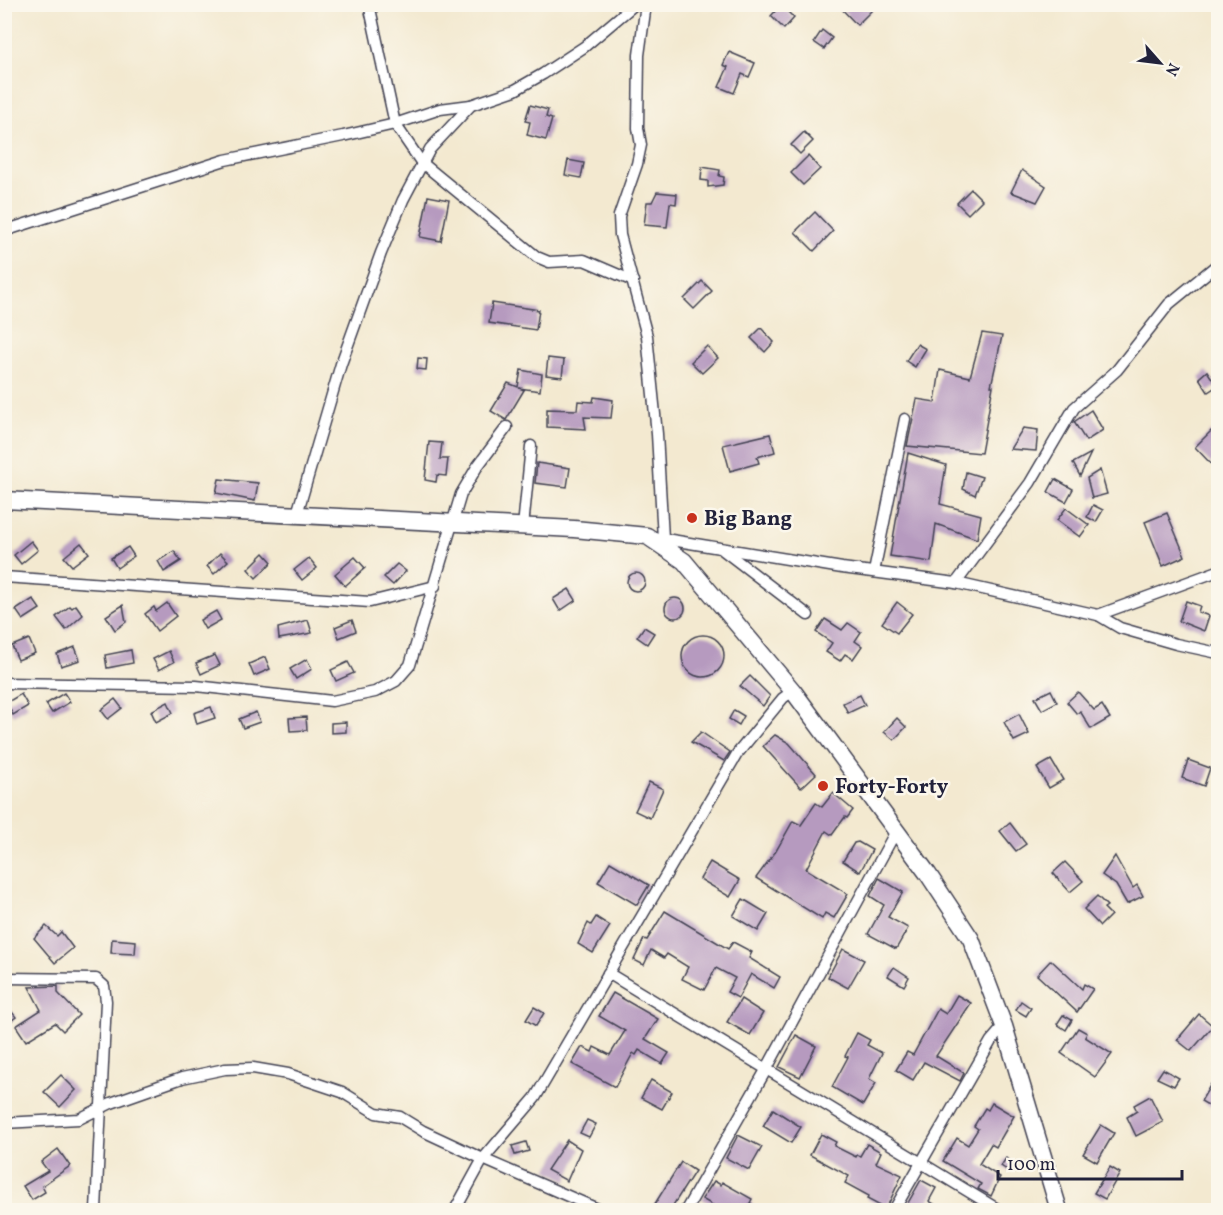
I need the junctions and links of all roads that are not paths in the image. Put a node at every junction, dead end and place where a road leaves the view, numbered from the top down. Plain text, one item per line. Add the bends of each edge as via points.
1 (369, 4) edge
2 (635, 4) edge
3 (646, 4) edge
4 (471, 105) junction
5 (395, 124) junction
6 (422, 162) junction
7 (4, 231) edge
8 (1218, 264) edge
9 (633, 281) junction
10 (905, 419) dead end
11 (507, 427) dead end
12 (531, 446) dead end
13 (4, 500) edge
14 (297, 514) junction
15 (451, 524) junction
16 (524, 527) junction
17 (655, 537) junction
18 (721, 548) junction
19 (1218, 571) edge
20 (874, 572) junction
21 (4, 577) edge
22 (956, 583) junction
23 (435, 586) junction
24 (808, 615) dead end
25 (1098, 615) junction
26 (1218, 653) edge
27 (4, 683) edge
28 (793, 691) junction
29 (896, 831) junction
30 (608, 973) junction
31 (4, 978) edge
32 (1004, 1026) junction
33 (766, 1070) junction
34 (100, 1108) junction
35 (4, 1123) edge
36 (483, 1159) junction
37 (921, 1162) junction
38 (593, 1209) edge
39 (96, 1210) edge
40 (456, 1210) edge
41 (686, 1210) edge
42 (894, 1210) edge
43 (999, 1210) edge
44 (1059, 1210) edge

1 - 5 street
2 - 4 street via 584,47 543,74 515,90
3 - 9 street via 639,55 641,145 619,216 620,235
4 - 5 street via 440,109
4 - 6 street
5 - 6 street
5 - 7 street via 225,160
6 - 9 street via 537,258 549,262 584,260
6 - 14 street via 381,253 341,364
8 - 22 street via 1169,304 1118,370 1074,408 1030,483
9 - 17 street via 646,336 657,434
10 - 20 street
11 - 15 street via 466,485
12 - 16 street
13 - 14 street
14 - 15 street
15 - 16 street
15 - 23 street
16 - 17 street
17 - 18 street
17 - 28 street via 684,561
18 - 20 street
18 - 24 street
19 - 25 street
20 - 22 street
21 - 23 street via 370,602
22 - 25 street
23 - 27 street via 410,664 396,681 375,692 332,701 196,686
25 - 26 street via 1120,628
28 - 29 street
28 - 30 street via 737,754
29 - 32 street via 971,939
29 - 33 street
30 - 33 street
30 - 36 street via 535,1098
31 - 34 street via 96,979 104,986
32 - 37 street via 991,1041
32 - 44 street
33 - 37 street
33 - 41 street
34 - 35 street via 79,1119
34 - 36 street via 182,1078 253,1068 288,1074 342,1092 376,1113 400,1117
34 - 39 street
36 - 38 street
36 - 40 street
37 - 42 street
37 - 43 street

